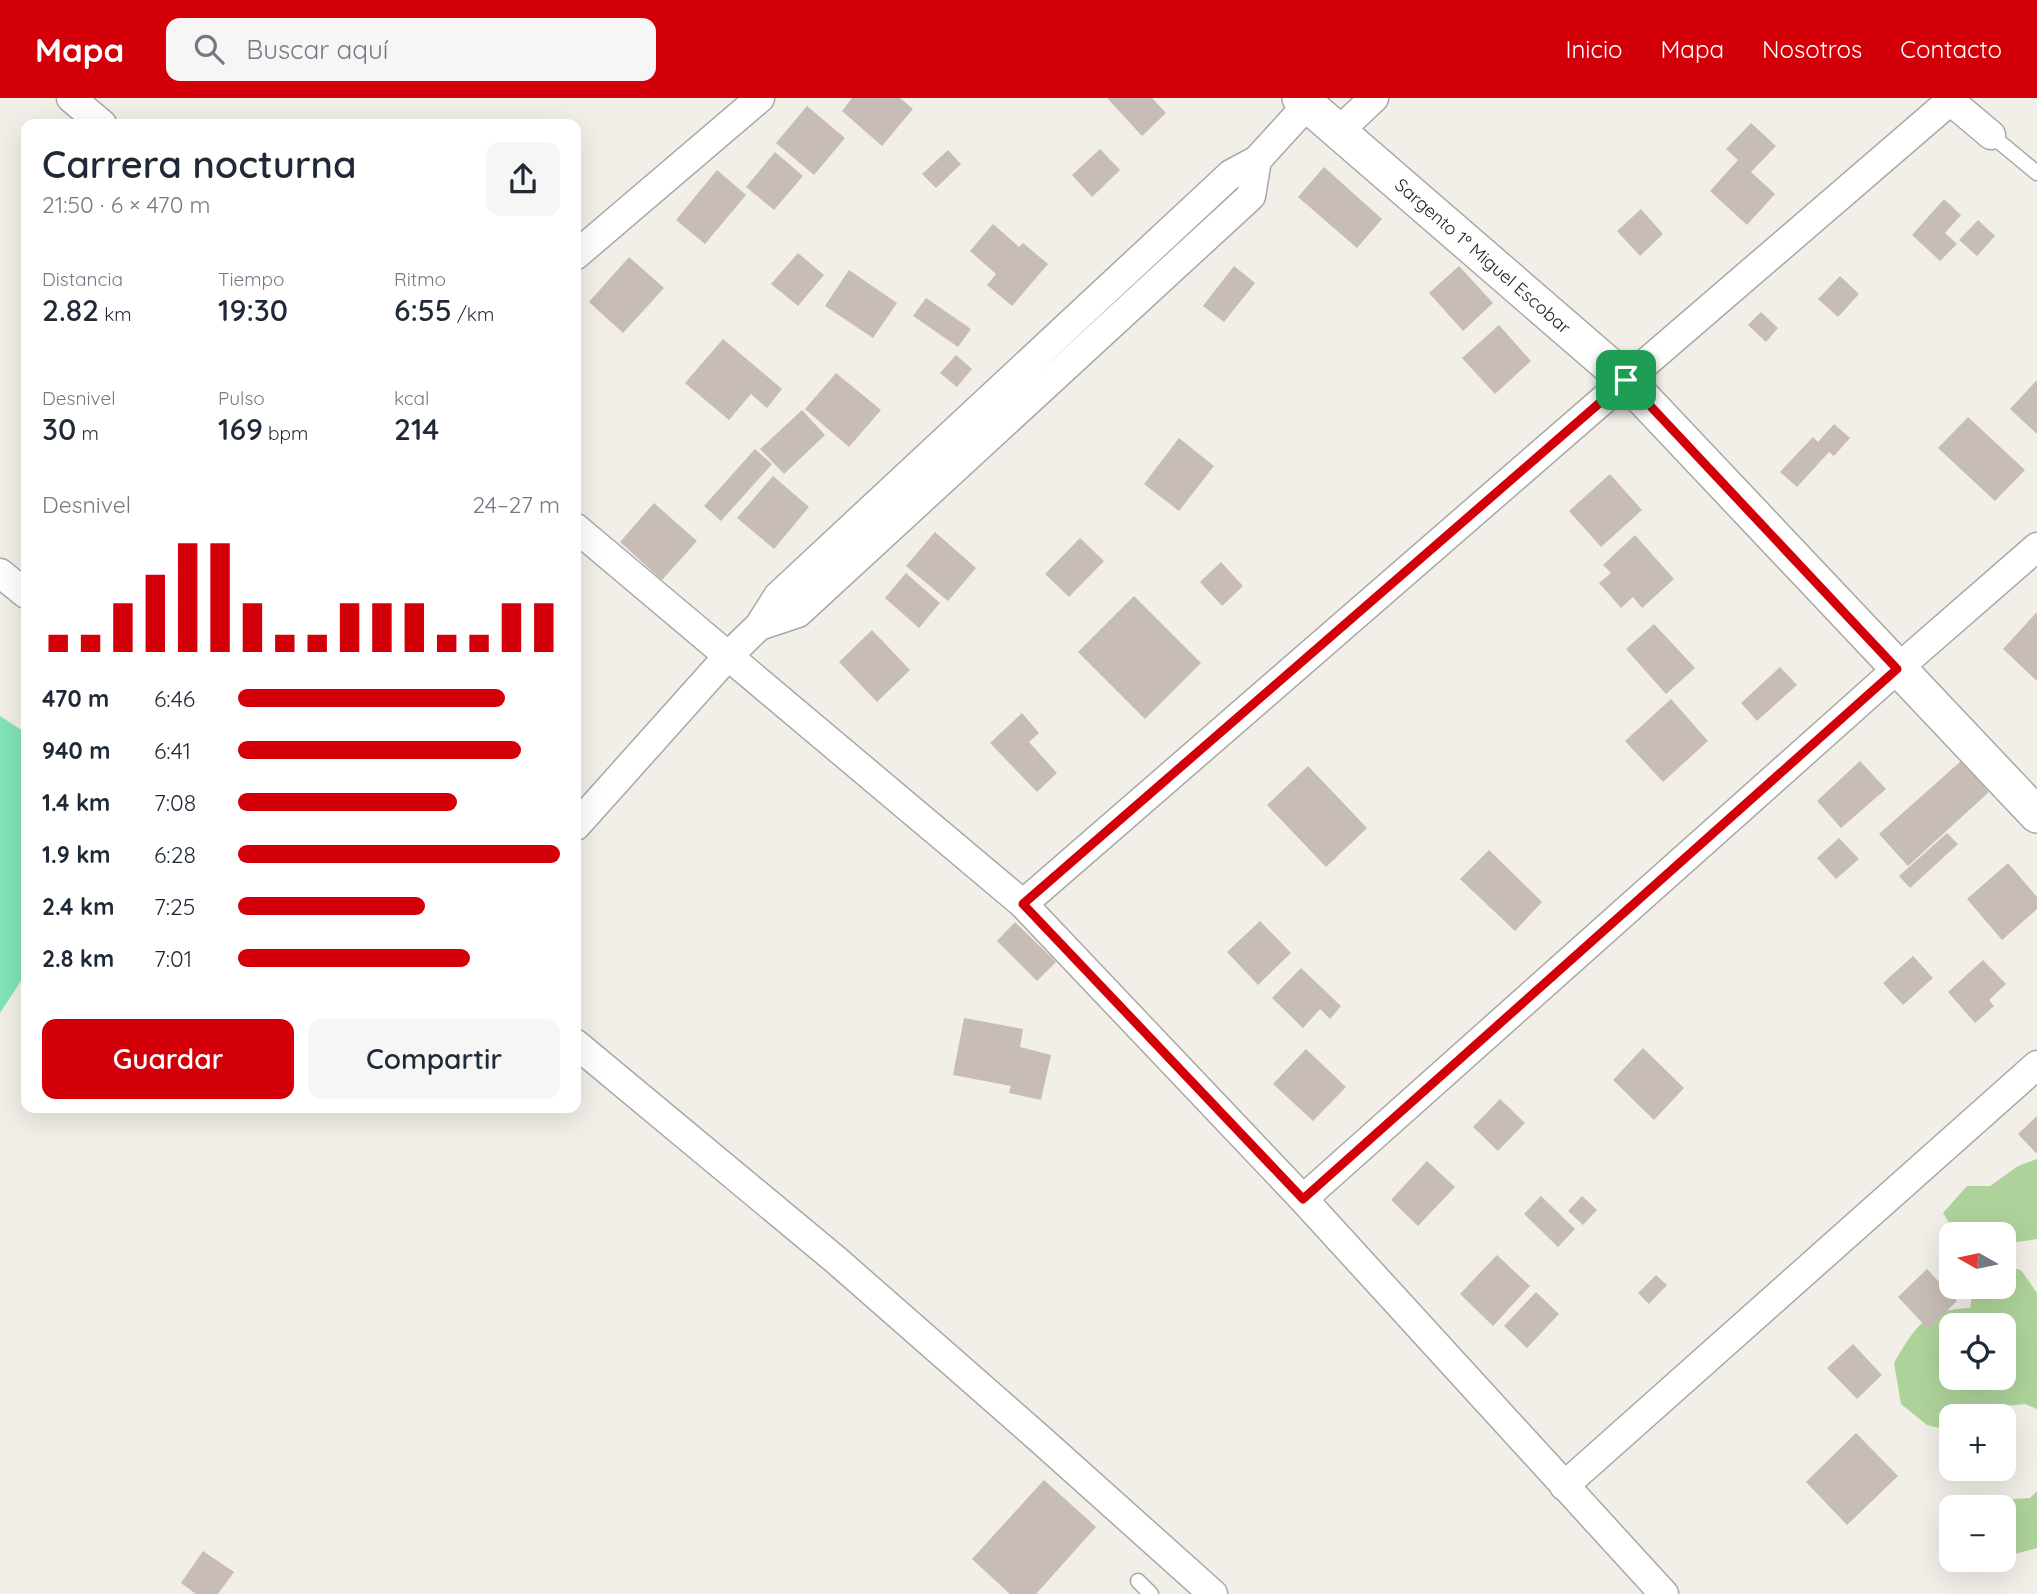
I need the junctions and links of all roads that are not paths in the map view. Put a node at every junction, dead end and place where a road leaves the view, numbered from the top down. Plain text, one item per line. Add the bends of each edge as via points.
1 (71, 98) edge
2 (761, 98) edge
3 (1374, 98) edge
4 (1949, 100) edge
5 (1304, 101) edge
6 (96, 119) edge
7 (1340, 130) junction
8 (1991, 135) joint
9 (1257, 160) junction
10 (2037, 173) edge
11 (581, 251) edge
12 (1075, 319) junction
13 (1093, 341) junction
14 (1626, 380) junction
15 (942, 462) junction
16 (581, 532) edge
17 (2037, 547) edge
18 (0, 573) edge
19 (21, 590) edge
20 (728, 656) junction
21 (1897, 669) junction
22 (2037, 815) edge
23 (581, 819) edge
24 (1023, 904) junction
25 (581, 1048) edge
26 (2037, 1065) edge
27 (1303, 1199) junction
28 (1564, 1486) junction
29 (1138, 1581) dead end
30 (1151, 1594) edge
31 (1213, 1594) edge
32 (1664, 1594) edge

1 - 6 street
2 - 11 street
3 - 7 street
4 - 8 street
4 - 14 street
5 - 7 street, Sargento 1º Miguel Escobar
5 - 9 street
7 - 14 street, Sargento 1º Miguel Escobar
8 - 10 lane
9 - 12 street via 1231,174
9 - 13 street via 1251,196
12 - 13 lane
12 - 15 street
13 - 15 street
14 - 21 street, Sargento 1º Miguel Escobar
14 - 24 street
15 - 20 street via 778,596 759,626
16 - 20 street
17 - 21 street
18 - 19 street
20 - 23 street
20 - 24 street
21 - 22 street, Sargento 1º Miguel Escobar
21 - 27 street
24 - 27 street
25 - 31 street via 836,1260
26 - 28 street
27 - 28 street
28 - 32 street
29 - 30 lane

